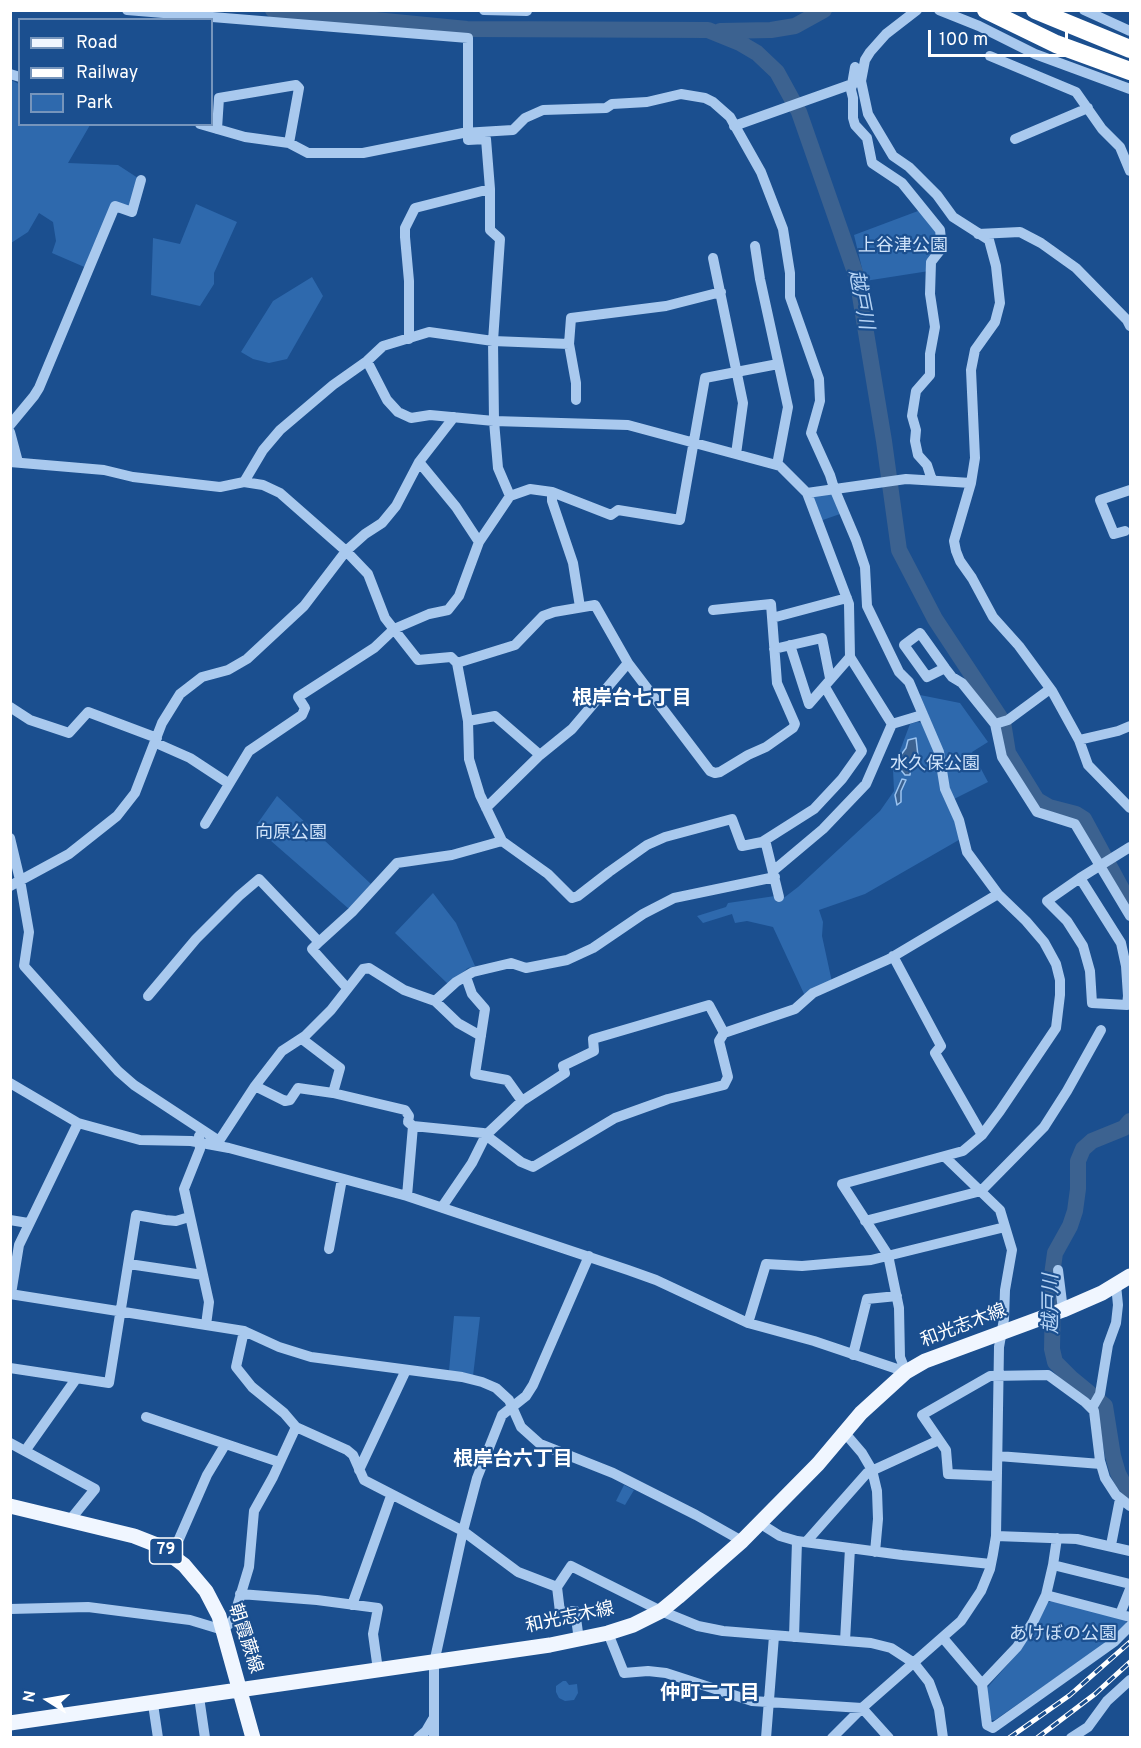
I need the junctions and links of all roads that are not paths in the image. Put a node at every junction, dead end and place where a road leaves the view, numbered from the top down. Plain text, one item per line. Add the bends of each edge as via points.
1 (127, 10) edge
2 (484, 10) edge
3 (917, 10) edge
4 (939, 10) edge
5 (986, 10) edge
6 (1035, 10) edge
7 (1084, 10) edge
8 (527, 11) edge
9 (1131, 31) edge
10 (1131, 49) edge
11 (990, 56) dead end
12 (855, 67) dead end
13 (1131, 72) edge
14 (856, 83) junction
15 (1131, 89) edge
16 (1088, 108) junction
17 (207, 126) edge
18 (734, 126) junction
19 (217, 129) junction
20 (468, 132) junction
21 (1015, 139) dead end
22 (289, 143) junction
23 (1131, 171) edge
24 (141, 180) dead end
25 (490, 189) junction
26 (977, 234) junction
27 (755, 246) dead end
28 (713, 258) dead end
29 (721, 292) junction
30 (1131, 326) edge
31 (409, 339) junction
32 (493, 341) junction
33 (569, 344) junction
34 (367, 361) junction
35 (778, 364) junction
36 (738, 372) junction
37 (576, 400) dead end
38 (454, 417) junction
39 (494, 421) junction
40 (10, 425) edge
41 (10, 432) edge
42 (693, 442) junction
43 (736, 454) junction
44 (14, 462) edge
45 (419, 462) junction
46 (777, 465) junction
47 (932, 480) junction
48 (244, 482) junction
49 (971, 483) junction
50 (834, 488) junction
51 (1131, 490) edge
52 (552, 492) junction
53 (807, 493) junction
54 (510, 496) junction
55 (1125, 531) dead end
56 (479, 542) junction
57 (346, 551) junction
58 (847, 598) junction
59 (580, 607) junction
60 (713, 610) dead end
61 (772, 618) junction
62 (394, 629) junction
63 (790, 645) junction
64 (774, 650) junction
65 (850, 657) junction
66 (457, 663) junction
67 (628, 663) junction
68 (945, 668) dead end
69 (828, 682) junction
70 (1050, 688) junction
71 (10, 707) edge
72 (922, 715) junction
73 (468, 721) junction
74 (1000, 722) junction
75 (891, 724) junction
76 (1131, 726) edge
77 (1078, 740) junction
78 (157, 741) junction
79 (540, 755) junction
80 (228, 783) junction
81 (486, 808) junction
82 (1131, 808) edge
83 (205, 824) dead end
84 (10, 838) edge
85 (765, 840) junction
86 (502, 841) junction
87 (1131, 847) edge
88 (1104, 864) junction
89 (774, 874) junction
90 (1080, 878) junction
91 (20, 879) junction
92 (10, 886) edge
93 (998, 894) junction
94 (779, 897) dead end
95 (1131, 916) edge
96 (319, 942) junction
97 (1126, 943) edge
98 (893, 956) junction
99 (466, 977) junction
100 (347, 988) junction
101 (148, 996) dead end
102 (435, 1000) junction
103 (1101, 1030) dead end
104 (724, 1033) junction
105 (481, 1036) junction
106 (302, 1039) junction
107 (10, 1083) edge
108 (255, 1086) junction
109 (333, 1094) junction
110 (522, 1101) junction
111 (78, 1123) junction
112 (413, 1126) junction
113 (201, 1130) junction
114 (486, 1135) junction
115 (982, 1135) junction
116 (198, 1143) junction
117 (218, 1144) junction
118 (945, 1157) junction
119 (342, 1179) junction
120 (981, 1191) junction
121 (407, 1196) junction
122 (442, 1207) junction
123 (189, 1217) junction
124 (10, 1220) edge
125 (865, 1221) junction
126 (28, 1223) junction
127 (1005, 1227) junction
128 (329, 1249) dead end
129 (888, 1255) junction
130 (588, 1256) junction
131 (129, 1264) junction
132 (1058, 1270) dead end
133 (203, 1275) junction
134 (1131, 1276) edge
135 (1116, 1285) junction
136 (11, 1294) edge
137 (897, 1296) junction
138 (121, 1313) junction
139 (1055, 1313) junction
140 (748, 1323) junction
141 (206, 1325) junction
142 (244, 1331) junction
143 (1001, 1334) junction
144 (853, 1355) junction
145 (10, 1368) edge
146 (406, 1370) junction
147 (906, 1372) junction
148 (1000, 1374) junction
149 (76, 1378) junction
150 (1096, 1402) junction
151 (513, 1406) junction
152 (146, 1417) dead end
153 (296, 1427) junction
154 (844, 1432) junction
155 (939, 1440) junction
156 (10, 1443) edge
157 (225, 1444) junction
158 (25, 1451) junction
159 (998, 1456) junction
160 (279, 1462) junction
161 (1101, 1464) junction
162 (359, 1470) junction
163 (872, 1470) junction
164 (997, 1476) junction
165 (391, 1496) junction
166 (1120, 1499) junction
167 (10, 1506) edge
168 (1131, 1506) edge
169 (70, 1520) junction
170 (761, 1524) junction
171 (463, 1531) junction
172 (996, 1536) junction
173 (1057, 1538) junction
174 (742, 1541) junction
175 (802, 1542) junction
176 (1112, 1545) junction
177 (850, 1548) junction
178 (1131, 1551) edge
179 (875, 1552) junction
180 (172, 1555) junction
181 (992, 1564) junction
182 (1053, 1565) junction
183 (1131, 1586) edge
184 (557, 1587) junction
185 (240, 1594) junction
186 (1046, 1595) junction
187 (352, 1605) junction
188 (10, 1609) edge
189 (660, 1611) junction
190 (1125, 1615) edge
191 (1131, 1626) edge
192 (223, 1630) junction
193 (608, 1633) junction
194 (774, 1636) junction
195 (794, 1637) junction
196 (943, 1638) junction
197 (579, 1640) junction
198 (845, 1641) junction
199 (434, 1663) junction
200 (914, 1663) junction
201 (378, 1670) junction
202 (1131, 1680) edge
203 (982, 1684) junction
204 (240, 1690) junction
205 (200, 1697) junction
206 (768, 1702) junction
207 (153, 1704) junction
208 (862, 1708) junction
209 (434, 1718) junction
210 (10, 1723) edge
211 (158, 1737) edge
212 (205, 1737) edge
213 (253, 1737) edge
214 (418, 1737) edge
215 (434, 1737) edge
216 (766, 1737) edge
217 (832, 1737) edge
218 (887, 1737) edge
219 (943, 1737) edge
220 (1071, 1737) edge

1 - 20 street via 468,38
2 - 8 street
3 - 14 street via 870,51
4 - 15 street via 1035,54
5 - 13 highway via 1056,44
6 - 10 highway
7 - 9 street
11 - 16 street via 1076,92
12 - 14 street
14 - 18 street
14 - 26 street via 868,114 893,156 909,166 953,218
14 - 47 street via 855,125 867,138 872,164 902,183 940,230 942,248 931,262 935,327 930,375 916,392 912,416 918,455
16 - 21 street
16 - 23 street via 1120,147
17 - 19 street
18 - 20 street via 714,102 681,94 606,108 543,110 525,118 513,130
18 - 50 street via 761,172 783,229 790,297 819,380 820,401 811,433
19 - 22 street
19 - 22 street via 219,98 296,85 299,88
20 - 22 street via 373,153 308,153
20 - 25 street via 468,140 486,139
24 - 40 street via 132,212 115,206 39,388
25 - 31 street via 415,208 405,228
25 - 32 street via 490,230 500,239
26 - 30 street via 1020,232 1041,243 1076,268
26 - 49 street via 989,240 1000,303 995,322 975,350 971,370 975,458
27 - 35 street
28 - 29 street
29 - 33 street via 666,306 571,318
29 - 36 street
31 - 32 street via 429,332
31 - 34 street via 383,346
32 - 33 street
32 - 39 street
33 - 37 street
34 - 38 street via 387,400 403,416
34 - 48 street via 280,430
35 - 36 street
35 - 46 street via 788,407
36 - 42 street via 705,378
36 - 43 street via 743,403
38 - 39 street
38 - 45 street
39 - 42 street via 628,425
39 - 54 street via 498,468
41 - 44 street
42 - 43 street
42 - 52 street via 680,519 618,510 611,515
43 - 46 street
44 - 48 street via 220,487
45 - 56 street
45 - 57 street via 396,506 382,523
46 - 53 street
47 - 49 street
47 - 50 street
48 - 57 street via 280,493
49 - 70 street via 954,541 960,561 993,618
50 - 53 street
50 - 72 street via 865,567 867,606 899,672 909,682
51 - 55 street via 1100,500 1114,534
52 - 54 street via 530,489
52 - 59 street via 573,563
53 - 58 street
54 - 56 street
56 - 62 street via 462,588 448,610
57 - 62 street via 368,574 385,618
57 - 78 street via 304,606 247,658 228,670 201,677 180,694 162,723
58 - 61 street
58 - 65 street
59 - 66 street via 543,616 515,645
59 - 67 street via 595,605
60 - 61 street via 771,604
61 - 64 street
62 - 66 street via 418,660 451,657
62 - 80 street via 374,648 298,697 305,708 303,716 249,751
63 - 64 street
63 - 69 street via 822,638
63 - 69 street via 809,704
64 - 67 street via 777,683 795,724 766,747 715,773
65 - 69 street
65 - 75 street
66 - 73 street
67 - 79 street via 572,729
68 - 74 street
69 - 85 street via 862,751 814,809
70 - 74 street
70 - 77 street
71 - 78 street via 30,720 69,733 88,712
72 - 75 street
72 - 93 street via 939,752 945,789 967,852
73 - 79 street via 495,716
73 - 81 street via 469,759
74 - 88 street via 1002,757 1037,812 1076,824
75 - 89 street via 866,784
76 - 77 street
77 - 82 street via 1088,765
78 - 80 street
78 - 91 street via 135,793 117,816 69,854
79 - 81 street
80 - 83 street
81 - 86 street
84 - 91 street
85 - 86 street via 742,846 732,819 665,837 647,845 572,898 548,874
85 - 89 street
86 - 96 street via 452,855 397,863
87 - 88 street
88 - 90 street
88 - 95 street
89 - 94 street
89 - 99 street via 674,898 567,960 526,968 511,963
90 - 97 street
90 - 97 street via 1047,901 1067,921 1083,946 1090,971 1092,1003 1127,1005
91 - 92 street
91 - 113 street via 29,932 24,966 118,1071
93 - 98 street
93 - 115 street via 1051,952 1060,994 1056,1028
96 - 100 street via 312,949
96 - 101 street via 259,879 196,939
98 - 104 street via 813,993 795,1009
98 - 115 street via 941,1046 935,1053
99 - 102 street
99 - 105 street via 471,994 485,1010
100 - 102 street via 363,969 369,968 404,990
100 - 106 street
102 - 105 street via 458,1023
103 - 120 street via 1044,1127
104 - 110 street via 709,1005 593,1039 594,1051 563,1066 565,1073
104 - 114 street via 719,1041 728,1077 724,1085 615,1118 533,1167
105 - 110 street via 475,1074 507,1080
106 - 108 street via 282,1051
106 - 109 street via 340,1068
107 - 111 street
108 - 109 street via 285,1101 298,1088
108 - 117 street
109 - 112 street via 405,1110
110 - 114 street
111 - 116 street via 140,1140
111 - 126 street
112 - 114 street
112 - 121 street
113 - 116 street
113 - 117 street
114 - 122 street
115 - 118 street via 963,1151
116 - 117 street
116 - 123 street via 200,1149 184,1189
117 - 119 street
118 - 120 street
118 - 125 street via 842,1184
119 - 121 street
119 - 128 street
120 - 125 street
120 - 127 street via 1000,1210
121 - 122 street
122 - 130 street
123 - 131 street via 176,1221 136,1215
123 - 133 street
124 - 126 street
125 - 129 street
126 - 136 street via 19,1245
127 - 129 street
127 - 143 street via 1012,1250
129 - 137 street
129 - 140 street via 802,1266 766,1264
130 - 140 street via 656,1280
130 - 151 street via 533,1385
131 - 133 street
131 - 138 street
132 - 139 street
133 - 141 street via 209,1302
134 - 135 main road, 和光志木線
135 - 139 main road, 和光志木線
135 - 150 street via 1117,1314
136 - 138 street
137 - 144 street via 867,1299
137 - 147 street via 900,1357
138 - 141 street
138 - 149 street via 109,1383
139 - 143 main road, 和光志木線
140 - 144 street
141 - 142 street
142 - 146 street via 311,1357
142 - 153 street via 236,1367
143 - 147 main road, 和光志木線
143 - 148 street
144 - 147 street
145 - 149 street
146 - 151 street via 482,1382 504,1394
146 - 162 street
147 - 154 main road, 和光志木線
148 - 150 street via 1048,1375
148 - 155 street via 922,1415
148 - 159 street
149 - 158 street
150 - 161 street
151 - 171 street via 499,1422 477,1478
151 - 174 street via 521,1427 540,1444 613,1473
152 - 157 street
153 - 160 street
153 - 162 street via 347,1450
154 - 163 street
154 - 170 main road, 和光志木線
155 - 163 street
155 - 164 street via 946,1450 948,1474
156 - 158 street
157 - 160 street
157 - 180 street
158 - 169 street via 95,1489
159 - 161 street
159 - 164 street
160 - 185 street via 254,1511 252,1553
161 - 166 street via 1108,1486
162 - 165 street via 364,1480
163 - 175 street
163 - 179 street via 877,1491
164 - 172 street
165 - 171 street
165 - 187 street
166 - 168 street
166 - 176 street
167 - 169 main road, 朝霞蕨線 / 79
169 - 180 main road, 朝霞蕨線 / 79 via 134,1536
170 - 174 main road, 和光志木線
170 - 175 street via 780,1536
171 - 184 street via 518,1572
171 - 199 street
172 - 173 street
172 - 181 street
173 - 176 street
173 - 182 street
174 - 189 main road, 和光志木線
175 - 177 street
175 - 195 street
176 - 178 street
177 - 179 street
177 - 198 street
179 - 181 street
180 - 192 main road, 朝霞蕨線 / 79 via 201,1585
181 - 196 street via 973,1605
182 - 183 street
182 - 186 street
183 - 190 street
184 - 189 street via 571,1566
184 - 197 street via 560,1612 575,1611
185 - 187 street
185 - 192 street via 233,1620
186 - 190 street
186 - 203 street via 1017,1647
187 - 201 street via 378,1608 374,1634
188 - 192 street via 88,1607 190,1620
189 - 193 main road, 和光志木線
189 - 194 street via 698,1626
191 - 203 street via 993,1728 987,1725
192 - 204 main road, 朝霞蕨線 / 79
193 - 197 main road, 和光志木線
193 - 206 street via 624,1673 666,1673 752,1701
194 - 195 street
194 - 206 street
195 - 198 street
196 - 200 street
196 - 203 street
197 - 199 main road, 和光志木線
198 - 200 street via 891,1648
199 - 201 main road, 和光志木線
199 - 209 street
200 - 208 street
200 - 219 street via 936,1695
201 - 204 main road, 和光志木線
202 - 220 street via 1107,1701 1088,1726
204 - 205 main road, 和光志木線
204 - 213 main road, 朝霞蕨線 / 79
205 - 207 main road, 和光志木線
205 - 212 street
206 - 208 street
206 - 216 street
207 - 210 main road, 和光志木線
207 - 211 street
208 - 217 street
208 - 218 street
209 - 214 street
209 - 215 street

